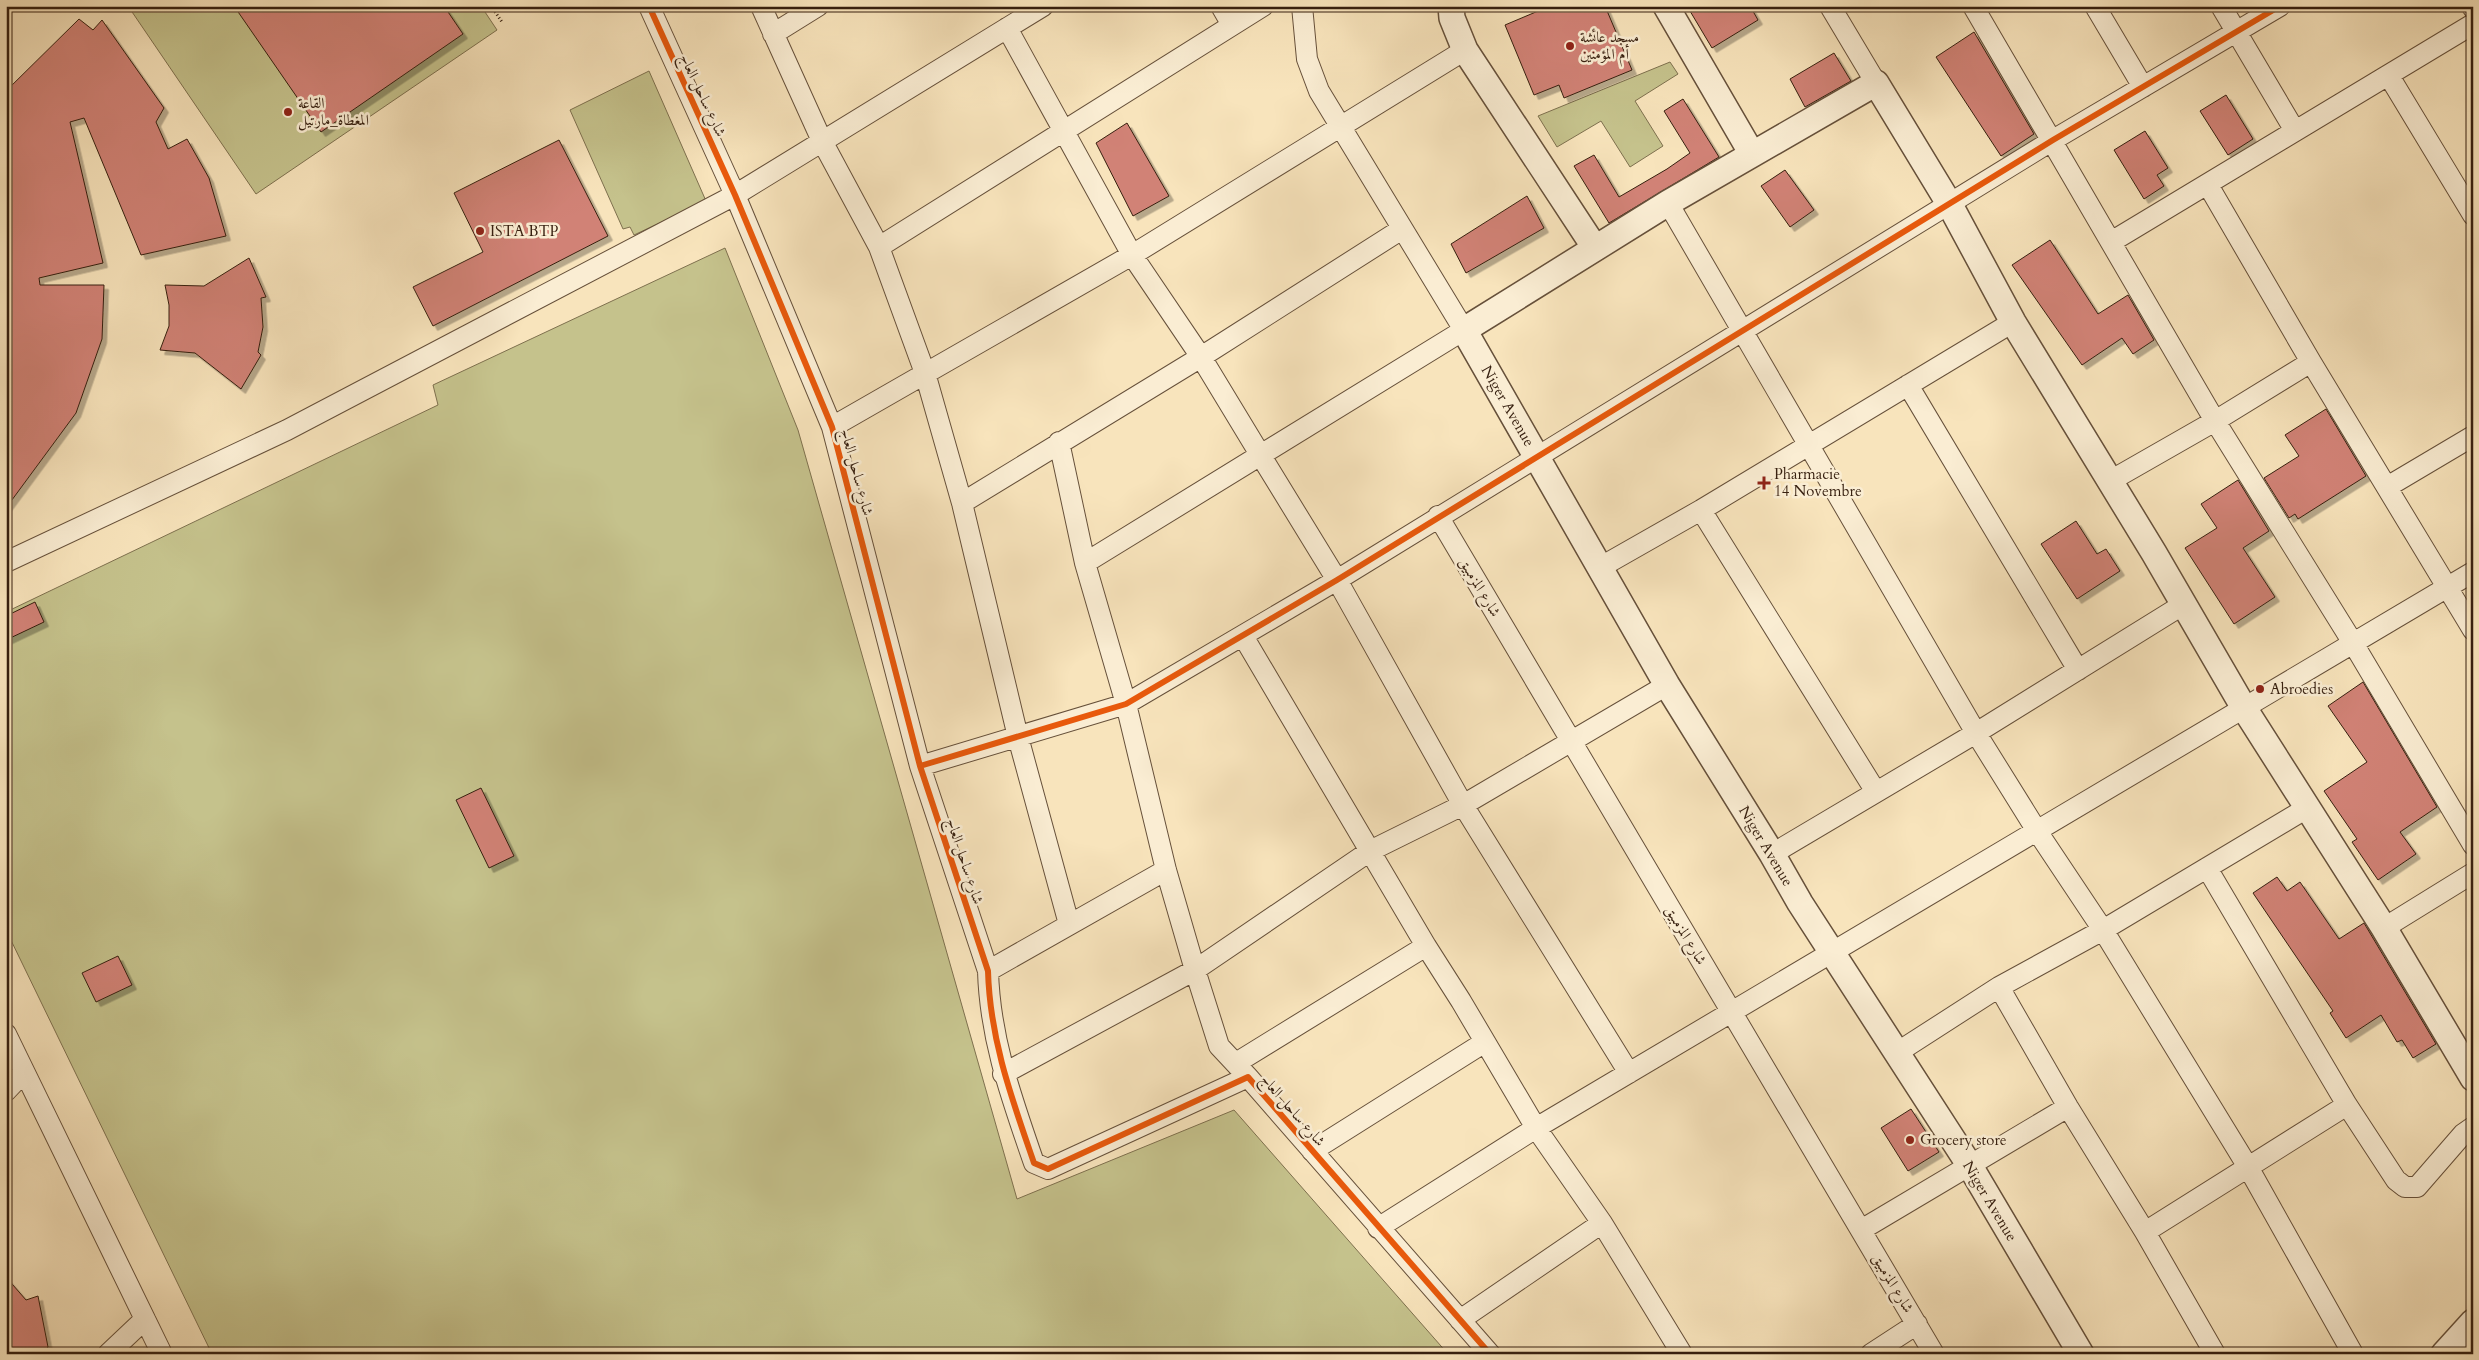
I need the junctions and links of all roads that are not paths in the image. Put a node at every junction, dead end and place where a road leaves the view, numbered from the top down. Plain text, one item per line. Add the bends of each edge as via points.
1 (649, 6) edge
2 (761, 6) edge
3 (818, 6) edge
4 (1043, 6) edge
5 (1221, 6) edge
6 (1262, 6) edge
7 (1302, 6) edge
8 (1452, 6) edge
9 (1666, 6) edge
10 (1830, 6) edge
11 (1973, 6) edge
12 (2095, 6) edge
13 (2221, 6) edge
14 (2280, 6) edge
15 (2473, 24) edge
16 (1232, 25) junction
17 (1007, 28) junction
18 (2236, 32) junction
19 (773, 34) junction
20 (1465, 50) junction
21 (2390, 76) junction
22 (1876, 82) junction
23 (2143, 87) junction
24 (1340, 128) junction
25 (1064, 130) junction
26 (2294, 131) junction
27 (2053, 140) junction
28 (822, 142) junction
29 (1752, 154) junction
30 (2208, 185) junction
31 (735, 195) junction
32 (1668, 203) junction
33 (1950, 205) junction
34 (2473, 215) edge
35 (1402, 229) junction
36 (2112, 242) junction
37 (879, 247) junction
38 (1595, 248) junction
39 (1132, 255) junction
40 (2014, 322) junction
41 (1464, 330) junction
42 (1743, 331) junction
43 (1201, 357) junction
44 (2311, 362) junction
45 (925, 373) junction
46 (1908, 385) junction
47 (2215, 421) junction
48 (832, 427) junction
49 (2473, 436) edge
50 (1059, 442) junction
51 (1808, 446) junction
52 (1261, 456) junction
53 (1538, 457) junction
54 (2110, 481) junction
55 (2387, 486) junction
56 (962, 503) junction
57 (1701, 510) junction
58 (1438, 516) junction
59 (6, 562) edge
60 (1085, 563) junction
61 (1599, 568) junction
62 (2473, 572) edge
63 (1336, 580) junction
64 (2448, 587) junction
65 (2184, 604) junction
66 (2473, 630) edge
67 (1243, 636) junction
68 (2353, 643) junction
69 (2078, 670) junction
70 (1667, 685) junction
71 (1126, 704) junction
72 (2244, 708) junction
73 (1976, 733) junction
74 (1018, 738) junction
75 (1572, 741) junction
76 (920, 766) junction
77 (1876, 792) junction
78 (1463, 804) junction
79 (2307, 808) junction
80 (2037, 831) junction
81 (2473, 845) edge
82 (1370, 851) junction
83 (1772, 854) junction
84 (2206, 868) junction
85 (1166, 870) junction
86 (2473, 873) edge
87 (1069, 924) junction
88 (2384, 928) junction
89 (2103, 930) junction
90 (1426, 946) junction
91 (1832, 952) junction
92 (1195, 970) junction
93 (988, 971) junction
94 (2000, 987) junction
95 (1732, 1012) junction
96 (6, 1034) edge
97 (1485, 1042) junction
98 (1898, 1052) junction
99 (1242, 1070) junction
100 (24, 1072) junction
101 (1629, 1073) junction
102 (1004, 1074) junction
103 (2473, 1078) edge
104 (6, 1091) edge
105 (2346, 1105) junction
106 (2068, 1107) junction
107 (2473, 1127) edge
108 (1536, 1128) junction
109 (1312, 1151) junction
110 (1970, 1166) junction
111 (2248, 1167) junction
112 (1602, 1223) junction
113 (1378, 1228) junction
114 (1861, 1230) junction
115 (2145, 1232) junction
116 (145, 1319) junction
117 (1460, 1320) junction
118 (2473, 1322) edge
119 (1918, 1324) junction
120 (108, 1354) edge
121 (162, 1354) edge
122 (1490, 1354) edge
123 (1682, 1354) edge
124 (1871, 1354) edge
125 (1934, 1354) edge
126 (2080, 1354) edge
127 (2216, 1354) edge
128 (2353, 1354) edge
129 (2444, 1354) edge

1 - 31 street, شارع ساحل العاج
2 - 19 street
3 - 19 street
4 - 17 street
5 - 16 street
6 - 16 street
7 - 24 street via 1307,59 1319,92
8 - 20 street via 1452,18
9 - 29 street
10 - 22 street
11 - 27 street
12 - 23 street
13 - 18 street
14 - 18 street
15 - 21 street
16 - 25 street
17 - 25 street
17 - 28 street
18 - 23 street
18 - 26 street
19 - 28 street
20 - 24 street
20 - 38 street
21 - 26 street
21 - 34 street
22 - 29 street
22 - 33 street
23 - 27 street
24 - 35 street
24 - 39 street
25 - 37 street
25 - 39 street
26 - 30 street
27 - 33 street
27 - 36 street
28 - 31 street
28 - 37 street
29 - 32 street
30 - 36 street
30 - 44 street
31 - 48 street, شارع ساحل العاج
31 - 59 street via 288,430
32 - 38 street
32 - 42 street
33 - 40 street
33 - 42 street
35 - 41 street
35 - 43 street
36 - 47 street
37 - 45 street
38 - 41 street
39 - 43 street
39 - 45 street
40 - 46 street
40 - 54 street
41 - 52 street
41 - 53 street, Niger Avenue
42 - 51 street
42 - 53 street
43 - 50 street
43 - 52 street
44 - 47 street
44 - 55 street
45 - 48 street
45 - 56 street
46 - 51 street
46 - 69 street
47 - 54 street
47 - 68 street
48 - 76 street, شارع ساحل العاج
49 - 55 street
50 - 56 street
50 - 60 street
51 - 57 street
51 - 73 street
52 - 60 street
52 - 63 street
53 - 58 street
53 - 61 street, Niger Avenue
54 - 65 street
55 - 64 street
56 - 74 street
57 - 61 street
57 - 77 street
58 - 63 street
58 - 75 street, شارع المزمبيق
60 - 71 street
61 - 70 street, Niger Avenue
62 - 64 street
63 - 67 street
63 - 78 street
64 - 66 street
64 - 68 street
65 - 69 street
65 - 72 street
67 - 71 street
67 - 82 street
68 - 72 street
68 - 81 street
69 - 73 street
70 - 75 street
70 - 83 street, Niger Avenue
71 - 74 street
71 - 85 street
72 - 79 street
72 - 80 street
73 - 77 street
73 - 80 street
74 - 76 street
74 - 87 street
75 - 78 street
75 - 95 street, شارع المزمبيق
76 - 93 street, شارع ساحل العاج
77 - 83 street
78 - 82 street
78 - 101 street
79 - 84 street
79 - 88 street
80 - 89 street
80 - 91 street
82 - 90 street
82 - 92 street
83 - 91 street, Niger Avenue
84 - 89 street
84 - 105 street
85 - 87 street
85 - 92 street
86 - 88 street
87 - 93 street
88 - 103 street
89 - 94 street
89 - 111 street
90 - 97 street
90 - 99 street
91 - 95 street
91 - 98 street, Niger Avenue
92 - 99 street via 1219,1046
92 - 102 street
93 - 102 street, شارع ساحل العاج via 989,1005
94 - 98 street
94 - 106 street
95 - 101 street
95 - 114 street, شارع المزمبيق
96 - 100 street
97 - 108 street
97 - 109 street
98 - 110 street, Niger Avenue
99 - 102 street, شارع ساحل العاج via 1048,1169 1034,1163
99 - 109 street, شارع ساحل العاج
100 - 104 street
100 - 116 street
101 - 108 street
105 - 107 street via 2390,1173 2404,1187 2411,1189 2426,1180 2463,1134
105 - 111 street
106 - 110 street
106 - 115 street
108 - 112 street
108 - 113 street
109 - 113 street, شارع ساحل العاج
110 - 114 street
110 - 126 street, Niger Avenue
111 - 115 street
111 - 128 street
112 - 117 street
112 - 123 street
113 - 117 street, شارع ساحل العاج
114 - 119 street, شارع المزمبيق
115 - 127 street
116 - 120 street
116 - 121 street
117 - 122 street, شارع ساحل العاج
118 - 129 street
119 - 124 street
119 - 125 street, شارع المزمبيق

